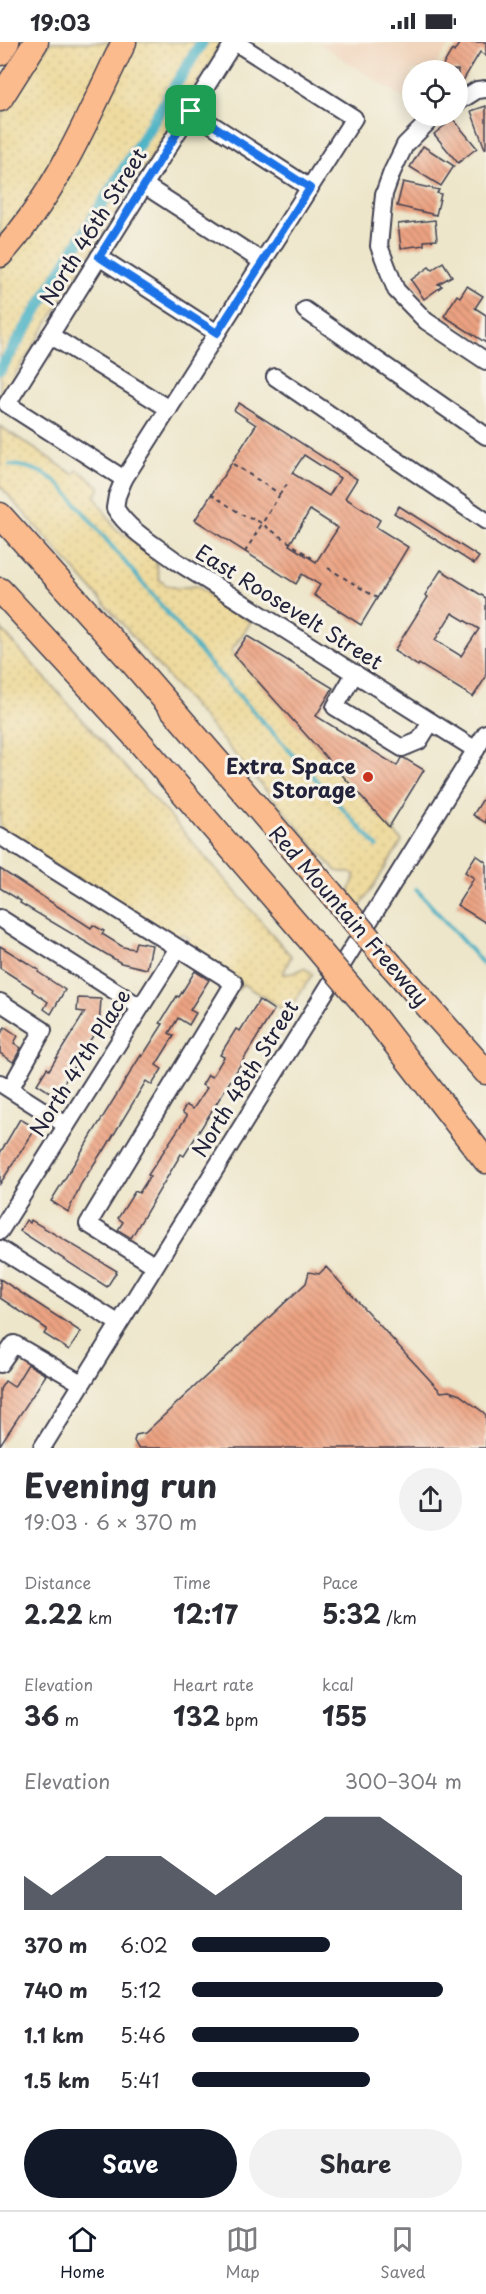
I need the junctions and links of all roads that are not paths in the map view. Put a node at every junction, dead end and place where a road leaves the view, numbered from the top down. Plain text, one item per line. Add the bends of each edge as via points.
1 (7, 42) edge
2 (36, 42) edge
3 (124, 42) edge
4 (234, 42) edge
5 (0, 54) edge
6 (486, 89) edge
7 (468, 96) edge
8 (0, 99) edge
9 (191, 111) junction
10 (423, 126) edge
11 (144, 185) junction
12 (310, 188) junction
13 (5, 250) edge
14 (99, 257) junction
15 (263, 262) junction
16 (305, 310) dead end
17 (217, 333) junction
18 (50, 335) junction
19 (486, 361) edge
20 (275, 377) dead end
21 (169, 409) junction
22 (486, 435) edge
23 (124, 479) junction
24 (0, 515) edge
25 (486, 521) edge
26 (0, 590) edge
27 (354, 674) junction
28 (431, 722) junction
29 (483, 739) edge
30 (0, 836) edge
31 (0, 918) edge
32 (178, 948) junction
33 (0, 1002) edge
34 (140, 1006) junction
35 (366, 1006) junction
36 (486, 1072) edge
37 (5, 1086) edge
38 (66, 1125) junction
39 (486, 1143) edge
40 (486, 1161) edge
41 (0, 1231) edge
42 (0, 1248) edge
43 (154, 1265) junction
44 (118, 1323) junction
45 (0, 1364) edge
46 (81, 1383) junction
47 (42, 1448) edge

1 - 5 highway
2 - 8 highway
3 - 13 highway via 56,180
4 - 9 street, North 46th Street
4 - 12 street via 354,118
6 - 7 street
9 - 11 street, North 46th Street
9 - 12 street
10 - 19 street via 405,145 384,194 379,246 396,290 426,321
11 - 14 street, North 46th Street
11 - 15 street
12 - 15 street
14 - 17 street
14 - 18 street, North 46th Street
15 - 17 street
16 - 22 street
17 - 21 street
18 - 21 street
18 - 23 street, North 46th Street via 7,404
20 - 25 street
21 - 23 street
23 - 27 street, East Roosevelt Street via 115,508 134,531
24 - 36 highway, Red Mountain Freeway, bridge
26 - 35 highway, bridge via 145,748
27 - 28 street, East Roosevelt Street
27 - 28 street via 335,706 402,748 419,741
28 - 29 street, East Roosevelt Street
29 - 43 street, North 48th Street
30 - 32 street
31 - 34 street
32 - 34 street, North 47th Place
32 - 43 street via 234,983 88,1224
33 - 37 street via 43,1030
34 - 38 street, North 47th Place
35 - 39 highway
35 - 40 highway
37 - 38 street
38 - 41 street, North 47th Place
42 - 44 street
43 - 44 street, North 48th Street
44 - 46 street, North 48th Street
45 - 46 street via 14,1344
46 - 47 street, North 48th Street

